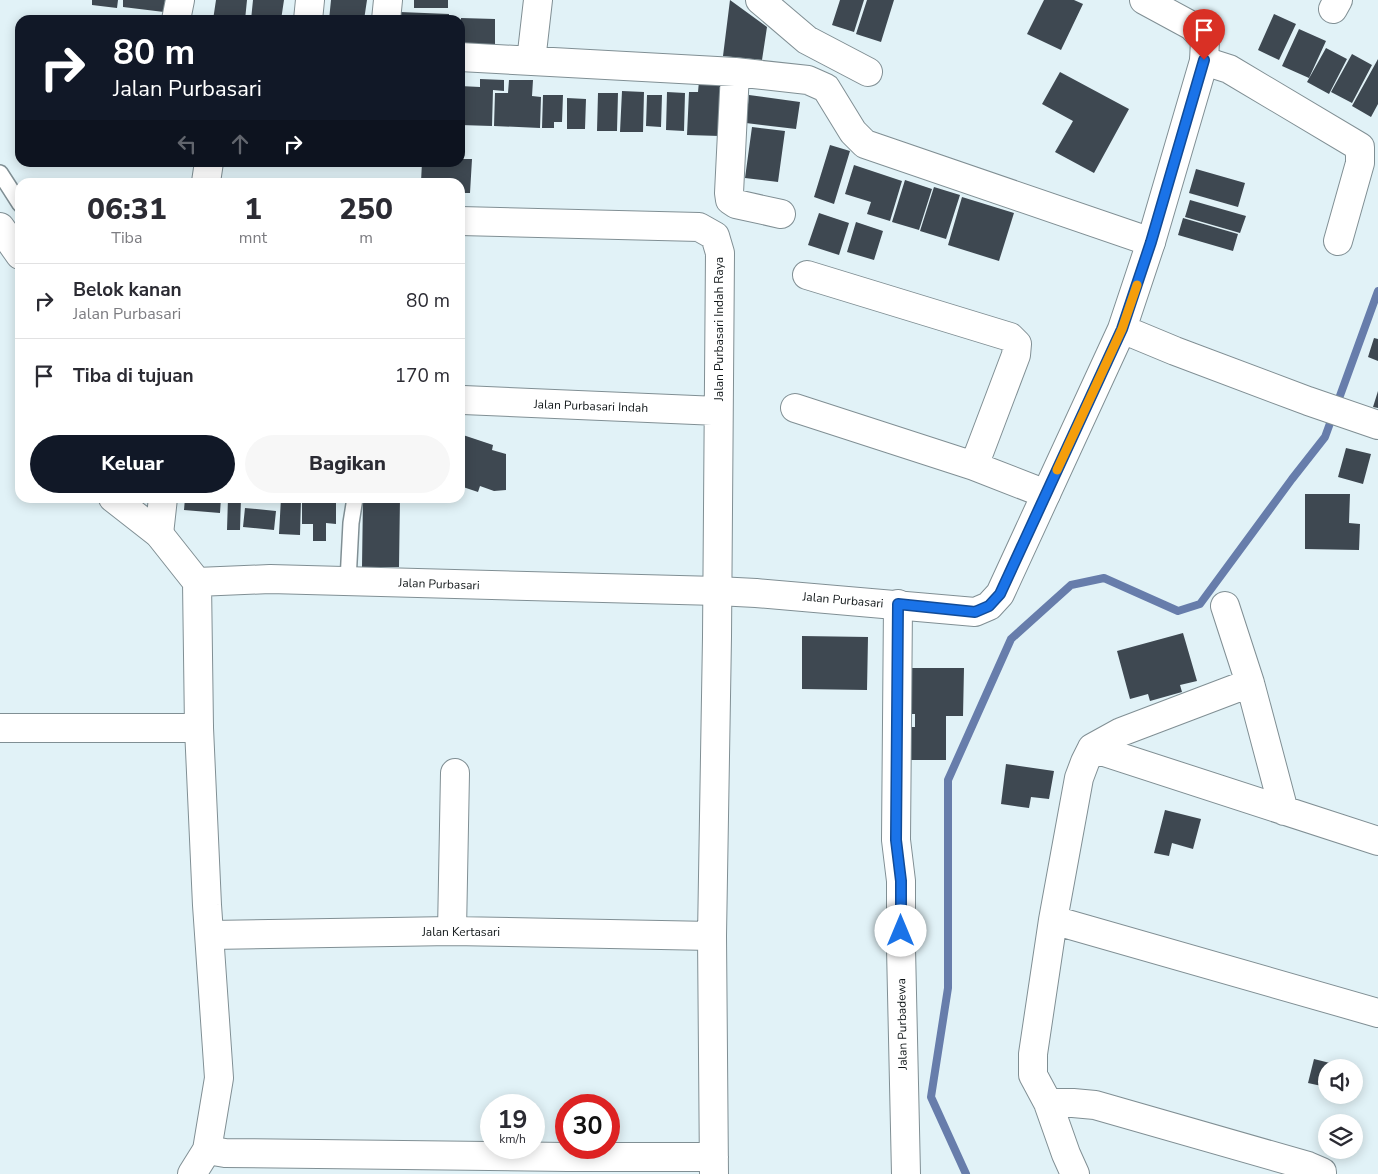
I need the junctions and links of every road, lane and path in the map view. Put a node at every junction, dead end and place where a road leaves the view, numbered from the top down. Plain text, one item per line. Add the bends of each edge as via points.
1 (180, 0) edge
2 (310, 0) edge
3 (388, 0) edge
4 (538, 0) edge
5 (760, 0) edge
6 (1144, 0) edge
7 (177, 15) edge
8 (308, 15) edge
9 (386, 15) edge
10 (465, 57) edge
11 (1204, 60) junction
12 (531, 61) junction
13 (735, 72) junction
14 (868, 72) dead end
15 (0, 173) edge
16 (15, 196) edge
17 (781, 214) dead end
18 (465, 221) edge
19 (0, 227) edge
20 (1338, 241) dead end
21 (1151, 242) junction
22 (15, 248) edge
23 (807, 275) dead end
24 (1122, 329) junction
25 (465, 400) edge
26 (795, 408) dead end
27 (718, 411) junction
28 (1366, 421) edge
29 (974, 466) junction
30 (1046, 494) junction
31 (119, 503) edge
32 (162, 503) edge
33 (354, 503) edge
34 (159, 534) junction
35 (348, 581) junction
36 (197, 582) junction
37 (717, 591) junction
38 (898, 604) junction
39 (1225, 606) dead end
40 (1250, 683) junction
41 (0, 728) edge
42 (199, 728) junction
43 (1092, 748) junction
44 (454, 773) dead end
45 (1284, 811) junction
46 (1378, 841) edge
47 (1053, 920) junction
48 (452, 931) junction
49 (210, 935) junction
50 (712, 936) junction
51 (1378, 1013) edge
52 (1048, 1102) junction
53 (207, 1150) junction
54 (714, 1166) edge
55 (192, 1174) edge
56 (906, 1174) edge
57 (1075, 1174) edge
58 (1322, 1174) edge

1 - 7 street
2 - 8 street
3 - 9 street
4 - 12 street
5 - 14 street via 807,40
6 - 11 street via 1192,26 1205,40
10 - 12 street
11 - 20 street via 1229,69 1360,147 1360,162
11 - 21 street, Jalan Purbasari
12 - 13 street
13 - 17 street via 730,200
13 - 21 street via 808,80 826,88 853,132 865,144
15 - 16 lane
18 - 27 street, Jalan Purbasari Indah Raya via 699,226 715,236 720,253
19 - 22 street
21 - 24 street, Jalan Purbasari
23 - 29 street via 1010,337 1017,344 1016,356
24 - 28 street
24 - 30 street, Jalan Purbasari
25 - 27 street, Jalan Purbasari Indah
26 - 29 street
27 - 37 street, Jalan Purbasari Indah Raya
29 - 30 street
30 - 38 street, Jalan Purbasari via 1000,594 989,606 975,612
31 - 34 street
32 - 34 street
33 - 35 lane
34 - 36 street
35 - 36 street, Jalan Purbasari via 270,579
35 - 37 street, Jalan Purbasari
36 - 42 street
37 - 38 street, Jalan Purbasari
37 - 50 street, Jalan Purbasari Indah Raya
38 - 56 street, Jalan Purbadewa via 896,840 901,881
39 - 40 street
40 - 43 street via 1121,732
40 - 45 street
41 - 42 street
42 - 49 street
43 - 45 street
43 - 47 street via 1079,778
44 - 48 street
45 - 46 street
47 - 51 street
47 - 52 street via 1032,1054 1033,1075
48 - 49 street, Jalan Kertasari
48 - 50 street, Jalan Kertasari
49 - 53 street via 219,1078
50 - 54 street, Jalan Purbasari Indah Raya
52 - 57 street
52 - 58 street via 1095,1105 1308,1166
53 - 54 street via 225,1153 568,1157
53 - 55 street

